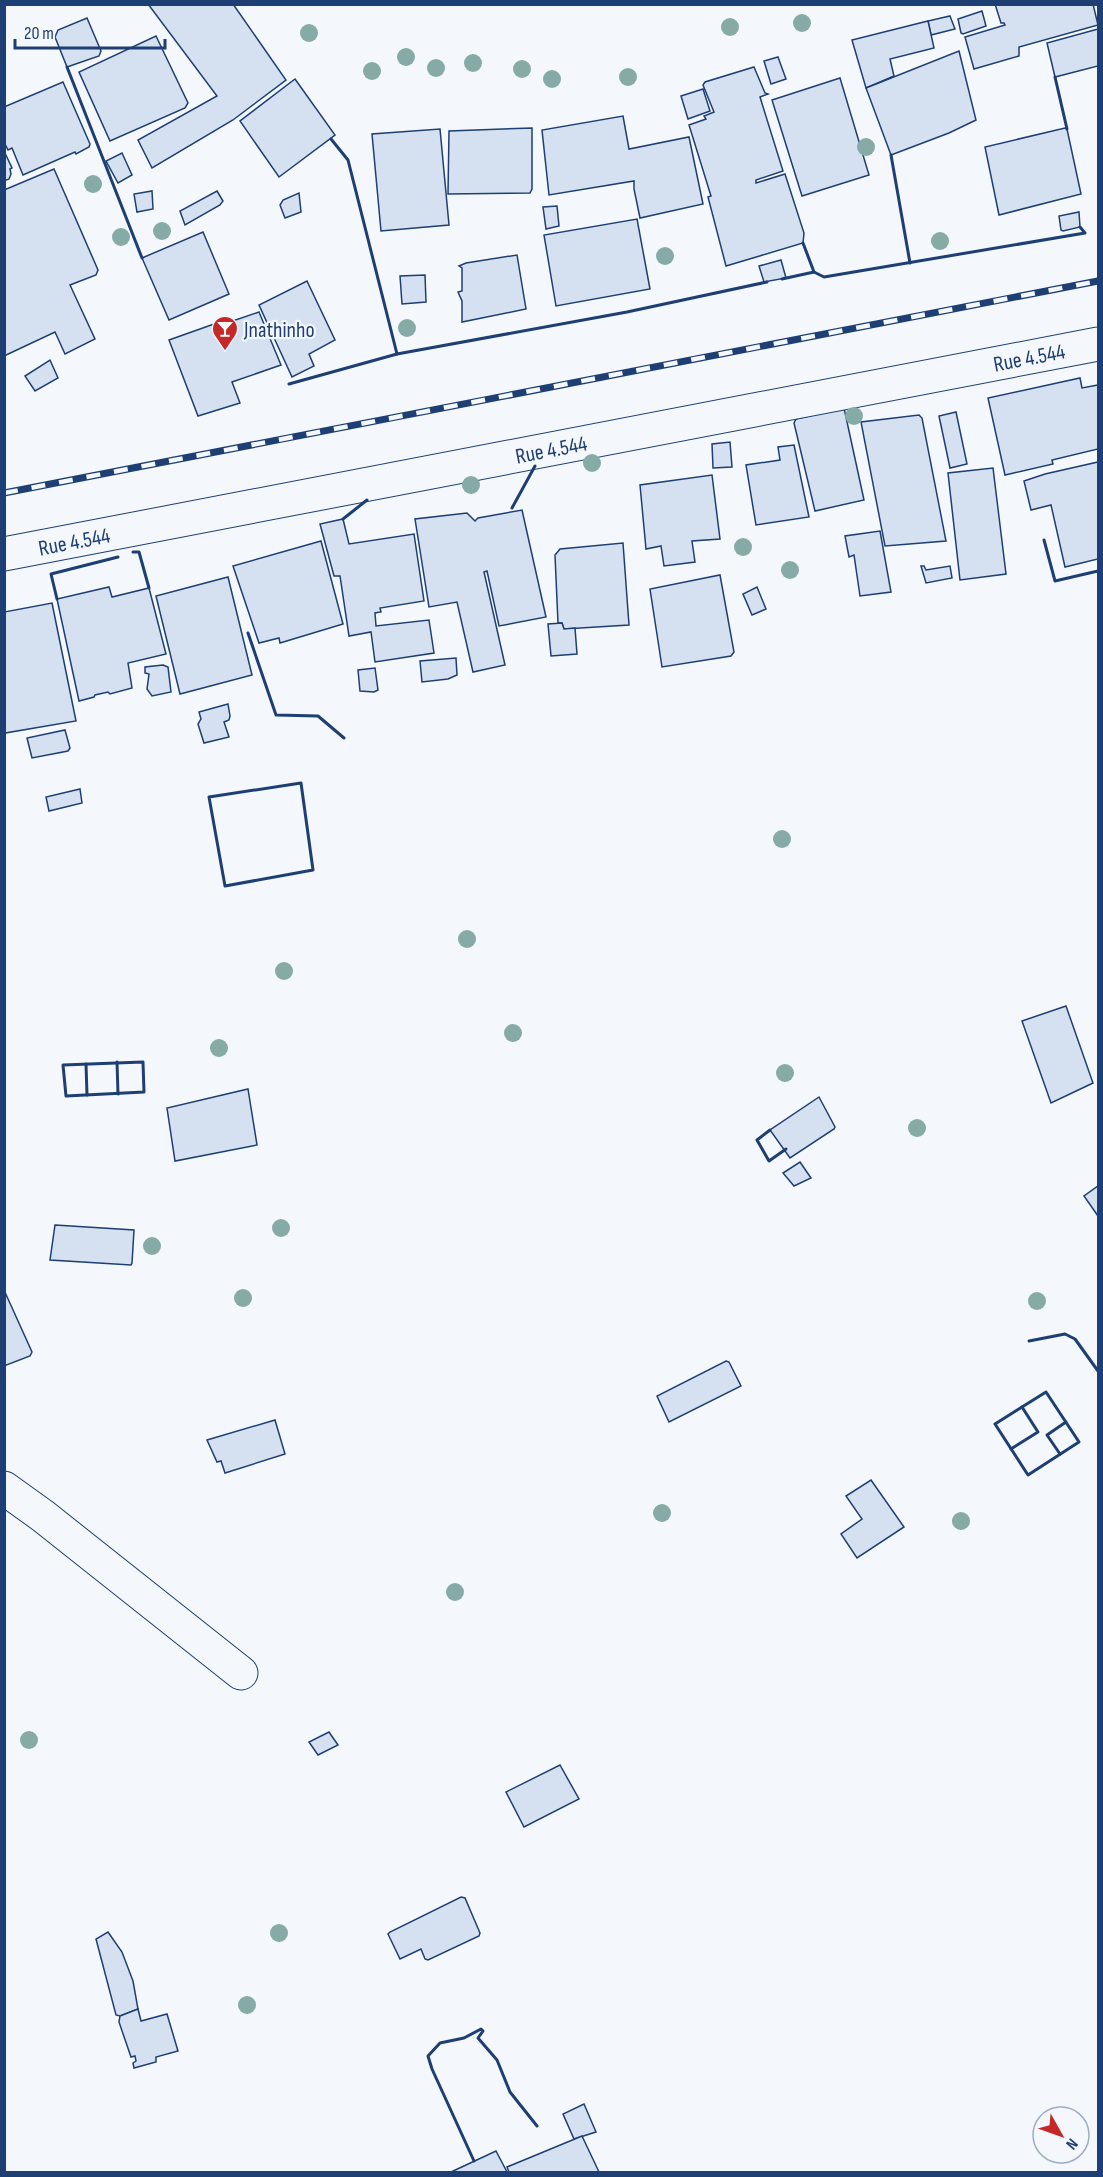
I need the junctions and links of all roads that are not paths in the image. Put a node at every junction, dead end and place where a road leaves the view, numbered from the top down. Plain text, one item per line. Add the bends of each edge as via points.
1 (1098, 344) edge
2 (4, 554) edge
3 (4, 1488) edge
4 (241, 1673) dead end

1 - 2 street, Rue 4.544
3 - 4 street

